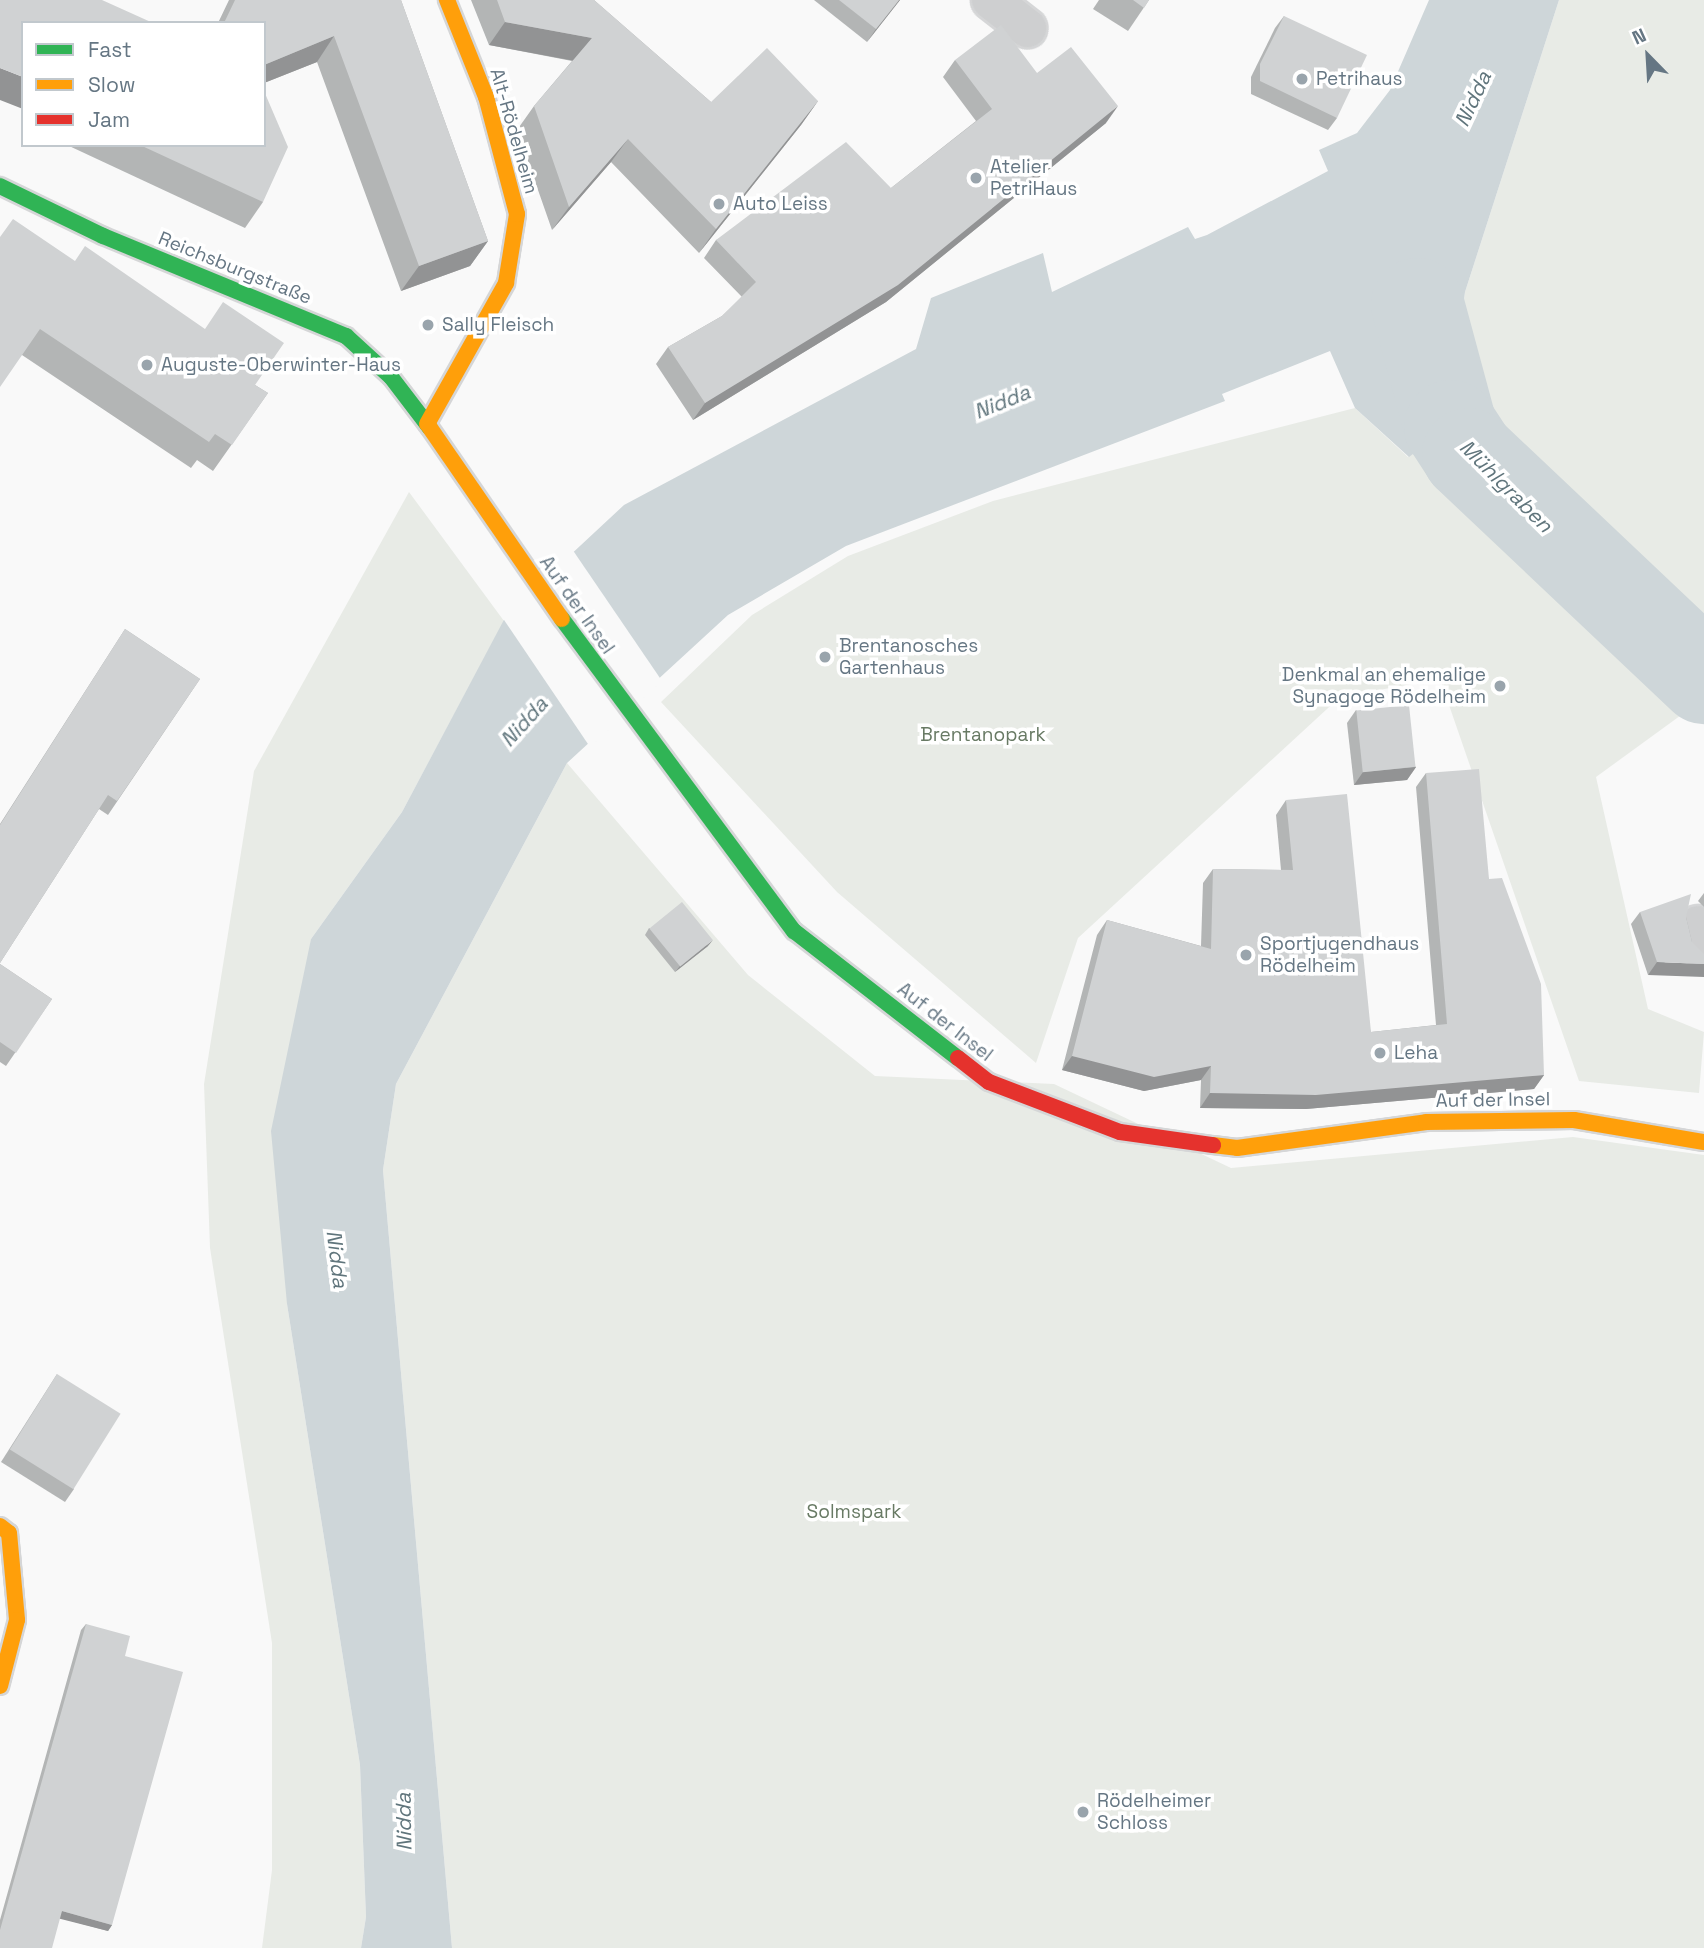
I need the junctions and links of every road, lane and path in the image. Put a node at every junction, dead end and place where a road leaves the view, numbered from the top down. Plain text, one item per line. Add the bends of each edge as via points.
1 (447, 0) edge
2 (991, 0) edge
3 (1027, 28) dead end
4 (0, 186) edge
5 (426, 424) junction
6 (1702, 1133) edge
7 (0, 1526) edge
8 (0, 1686) edge

1 - 5 main road, Alt-Rödelheim via 486,97 517,214 506,283
2 - 3 street
4 - 5 main road, Reichsburgstraße via 103,236 346,336 391,377
5 - 6 main road, Auf der Insel via 628,715 794,931 989,1082 1120,1132 1237,1148 1426,1122 1574,1120
7 - 8 main road via 9,1533 17,1620

